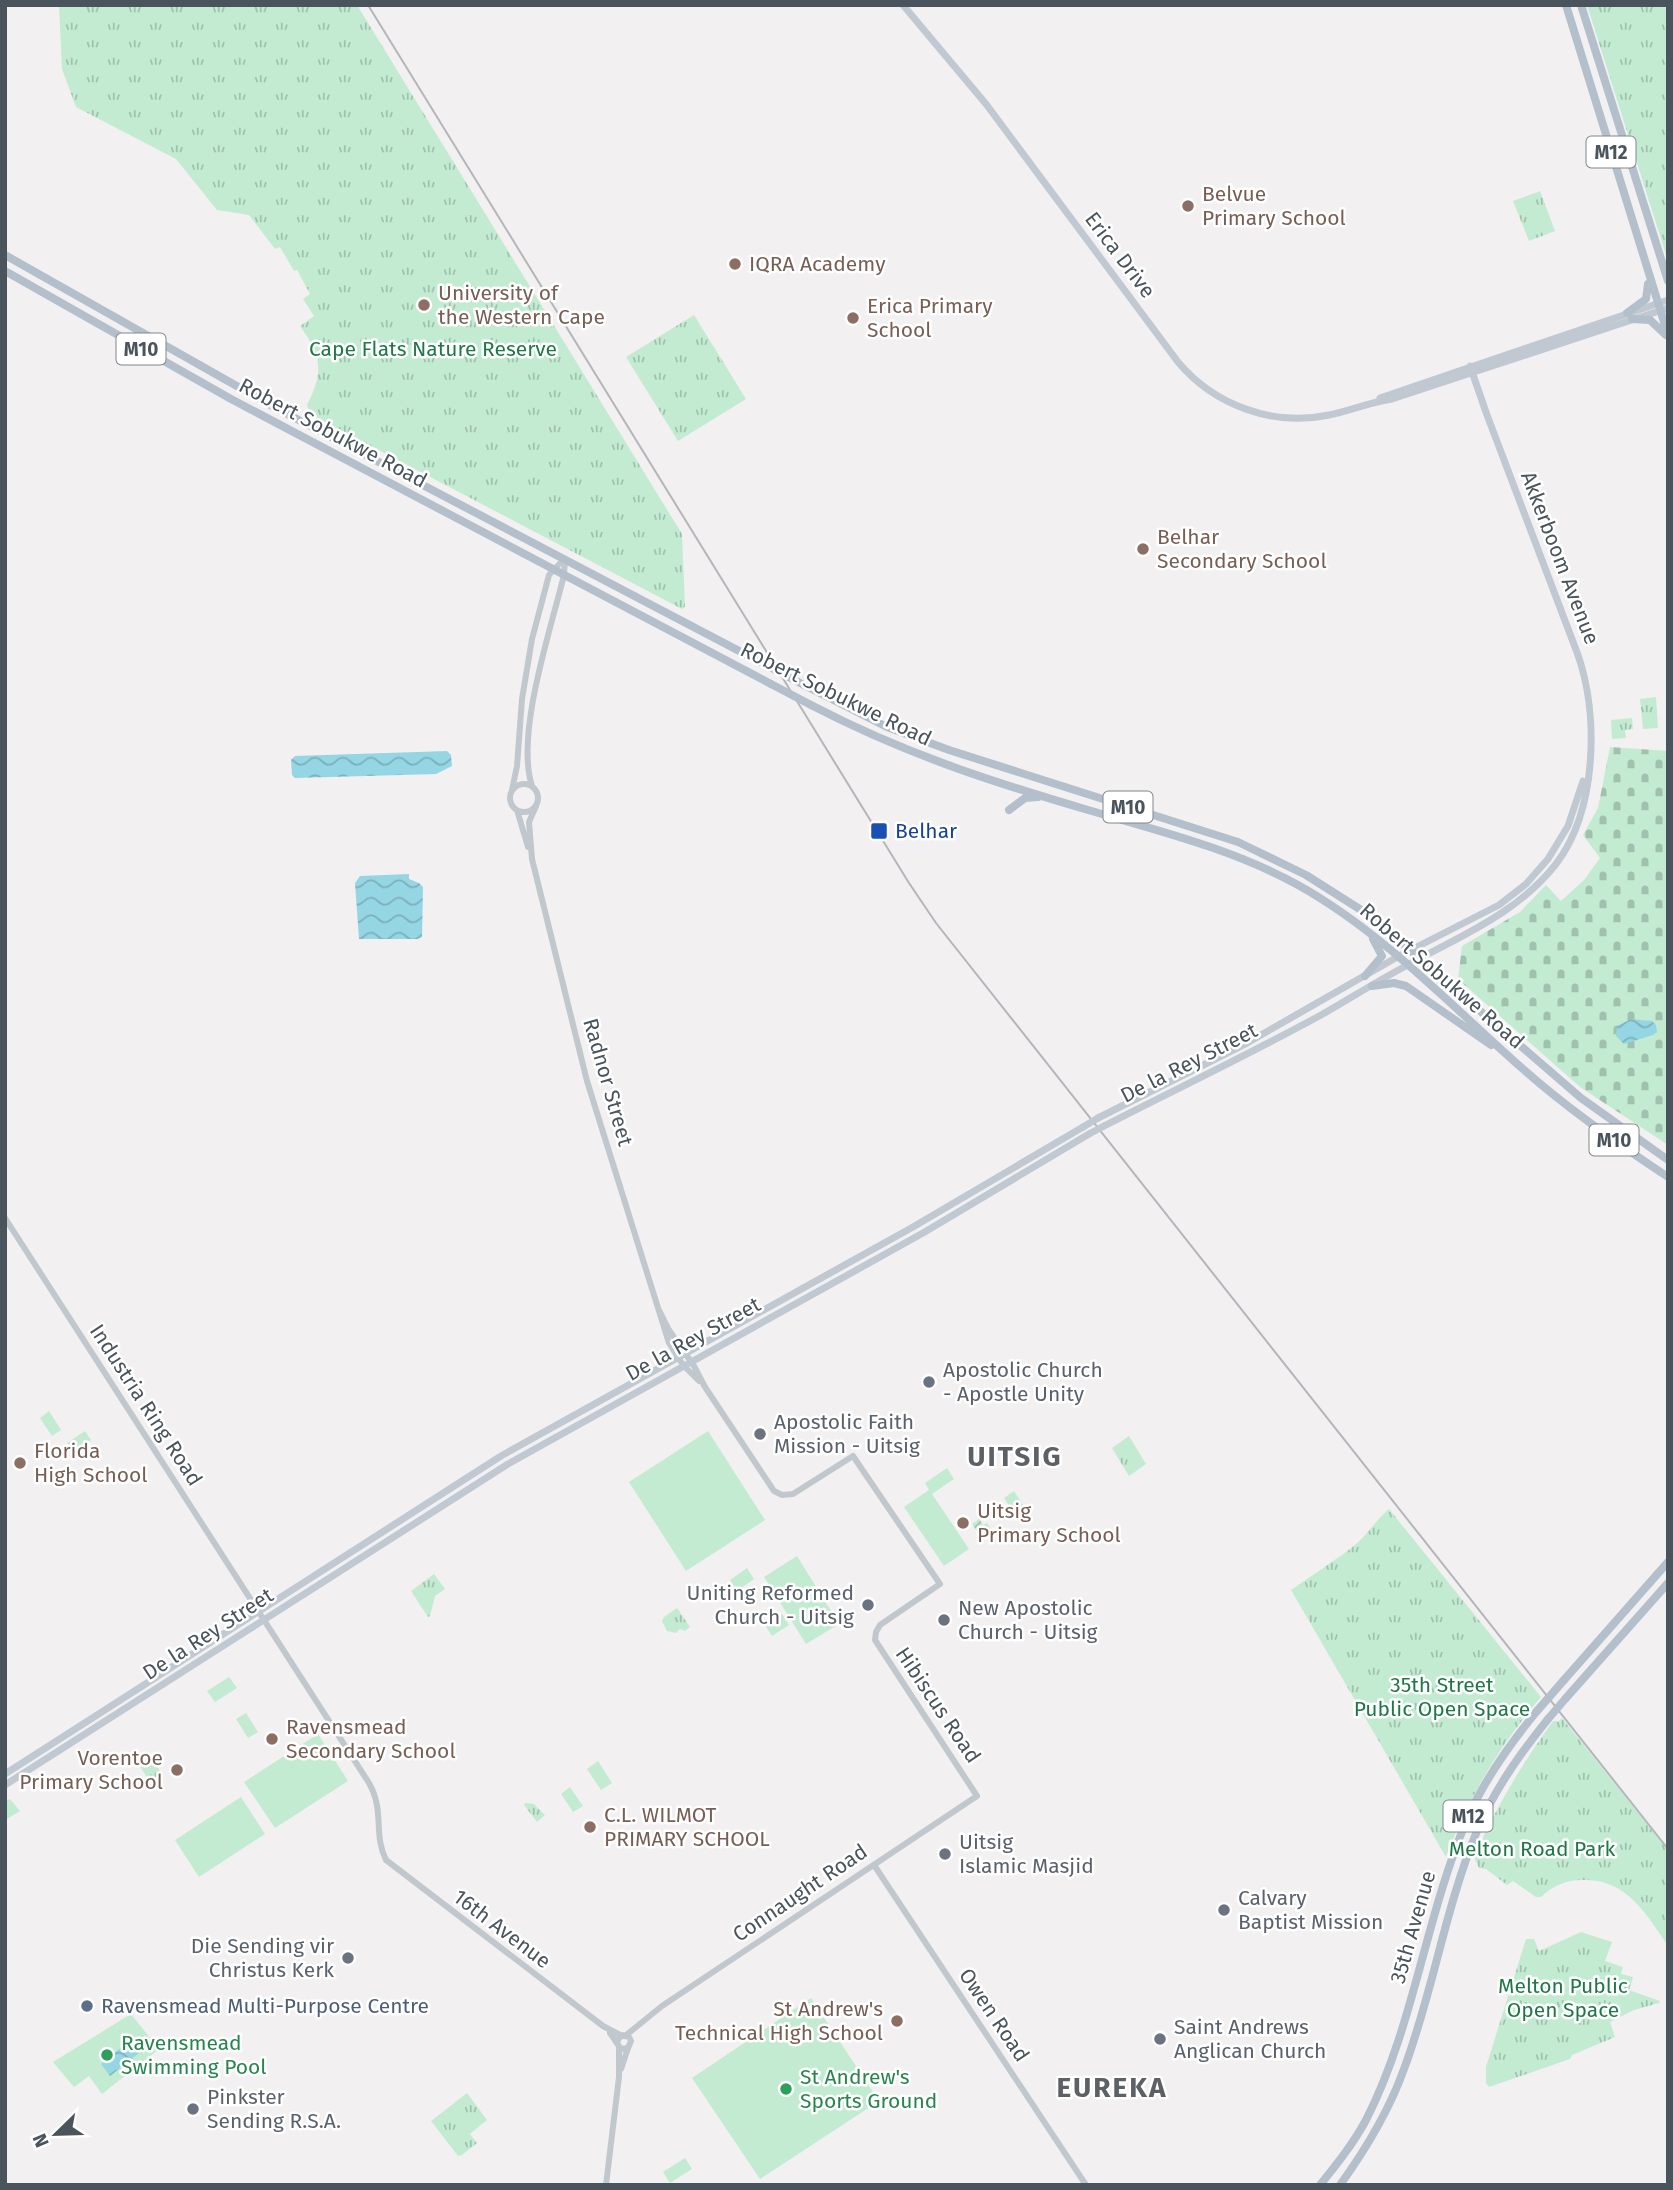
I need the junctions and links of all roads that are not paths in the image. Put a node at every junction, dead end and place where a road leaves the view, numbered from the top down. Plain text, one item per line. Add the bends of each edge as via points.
1 (903, 5) edge
2 (1566, 5) edge
3 (1581, 5) edge
4 (5, 255) edge
5 (1647, 270) junction
6 (5, 271) edge
7 (1668, 281) edge
8 (1668, 300) edge
9 (1662, 307) edge
10 (1630, 316) junction
11 (1668, 337) edge
12 (1471, 369) junction
13 (564, 559) junction
14 (552, 569) junction
15 (564, 575) junction
16 (532, 639) junction
17 (547, 643) junction
18 (1589, 761) junction
19 (533, 786) junction
20 (512, 790) junction
21 (1048, 798) junction
22 (536, 806) junction
23 (517, 810) junction
24 (1009, 810) dead end
25 (532, 859) junction
26 (1367, 930) junction
27 (1409, 951) junction
28 (1399, 956) junction
29 (1419, 959) junction
30 (1408, 965) junction
31 (1365, 976) junction
32 (1372, 986) junction
33 (1521, 1068) junction
34 (1668, 1160) edge
35 (1668, 1177) edge
36 (5, 1218) edge
37 (660, 1312) junction
38 (688, 1357) junction
39 (680, 1362) junction
40 (705, 1387) junction
41 (1668, 1562) edge
42 (1668, 1583) edge
43 (258, 1611) junction
44 (263, 1619) junction
45 (5, 1774) edge
46 (5, 1785) edge
47 (977, 1796) joint
48 (382, 1852) joint
49 (874, 1865) junction
50 (644, 2020) junction
51 (606, 2028) junction
52 (623, 2036) junction
53 (618, 2045) junction
54 (630, 2045) junction
55 (619, 2077) junction
56 (606, 2185) edge
57 (1086, 2185) edge
58 (1320, 2185) edge
59 (1340, 2185) edge

1 - 12 main road, Erica Drive via 986,104 1178,362 1203,386 1260,414 1303,418 1392,398
2 - 5 main road, M12
3 - 7 main road, M12
4 - 13 main road, Robert Sobukwe Road / M10 via 275,407
5 - 9 main road, M12
5 - 10 main road via 1647,297
6 - 14 main road, Robert Sobukwe Road / M10 via 231,400
8 - 9 main road, Erica Drive
9 - 10 main road, Erica Drive
9 - 11 main road, M12
10 - 11 main road via 1650,320
10 - 12 main road, Erica Drive
12 - 18 main road, Akkerboom Avenue via 1582,666 1591,716
13 - 14 street
13 - 15 street
13 - 27 main road, Robert Sobukwe Road / M10, bridge via 887,727 1248,846 1306,875 1369,915
14 - 15 main road, Robert Sobukwe Road / M10
14 - 16 street
15 - 17 street
15 - 21 main road, Robert Sobukwe Road / M10, bridge via 860,730 912,753
16 - 17 street
16 - 20 street
17 - 19 street via 530,733 528,767
18 - 27 main road, Akkerboom Avenue via 1568,826 1534,875 1490,911
18 - 29 main road, Akkerboom Avenue via 1578,825 1556,864 1508,911
19 - 20 street via 522,784
19 - 22 street via 538,795
20 - 23 street via 510,801
21 - 24 main road via 1025,798
21 - 26 main road, Robert Sobukwe Road / M10 via 1248,861 1299,885
22 - 23 street
22 - 25 street, Radnor Street via 529,822
23 - 25 street, Radnor Street
25 - 37 street, Radnor Street via 587,1081
26 - 28 main road, Robert Sobukwe Road / M10
26 - 31 main road via 1382,954
27 - 28 main road, De la Rey Street
27 - 29 main road, Robert Sobukwe Road / M10
28 - 30 main road, Robert Sobukwe Road / M10
28 - 31 main road, De la Rey Street
29 - 30 main road, De la Rey Street
29 - 34 main road, Robert Sobukwe Road / M10 via 1581,1098
30 - 32 main road, De la Rey Street
30 - 33 main road, Robert Sobukwe Road / M10
31 - 38 main road, De la Rey Street, bridge via 1247,1043 1098,1118
32 - 33 main road via 1406,986
32 - 38 main road, De la Rey Street, bridge via 1089,1134 896,1248
33 - 35 main road, Robert Sobukwe Road / M10
36 - 43 street, Industria Ring Road
37 - 38 street, Radnor Street
37 - 39 street, Radnor Street
38 - 39 main road, De la Rey Street
38 - 40 street, Radnor Street
39 - 40 street
39 - 43 main road, De la Rey Street via 489,1463
39 - 44 main road, De la Rey Street
40 - 47 street, Hibiscus Road via 779,1494 793,1494 853,1455 940,1584 883,1623 876,1632 877,1646
41 - 58 main road, 35th Avenue / M12, bridge via 1537,1711 1498,1763 1466,1820 1388,2070 1361,2129
42 - 59 main road, 35th Avenue / M12, bridge via 1548,1719 1506,1776 1478,1829 1404,2070 1372,2136
43 - 44 street, Industria Ring Road
43 - 45 main road, De la Rey Street
44 - 46 main road, De la Rey Street
44 - 48 street, Industria Ring Road via 374,1792
47 - 49 street, Connaught Road
48 - 51 street, 16th Avenue via 391,1866
49 - 50 street, Connaught Road
49 - 57 street, Owen Road
50 - 52 street, Connaught Road
50 - 54 street, Connaught Road
51 - 52 street, 16th Avenue
51 - 53 street, 16th Avenue
52 - 53 street, Connaught Road
52 - 54 street, 16th Avenue
53 - 54 street via 624,2050
53 - 55 street, Connaught Road
54 - 55 street, Connaught Road
55 - 56 street, Connaught Road

